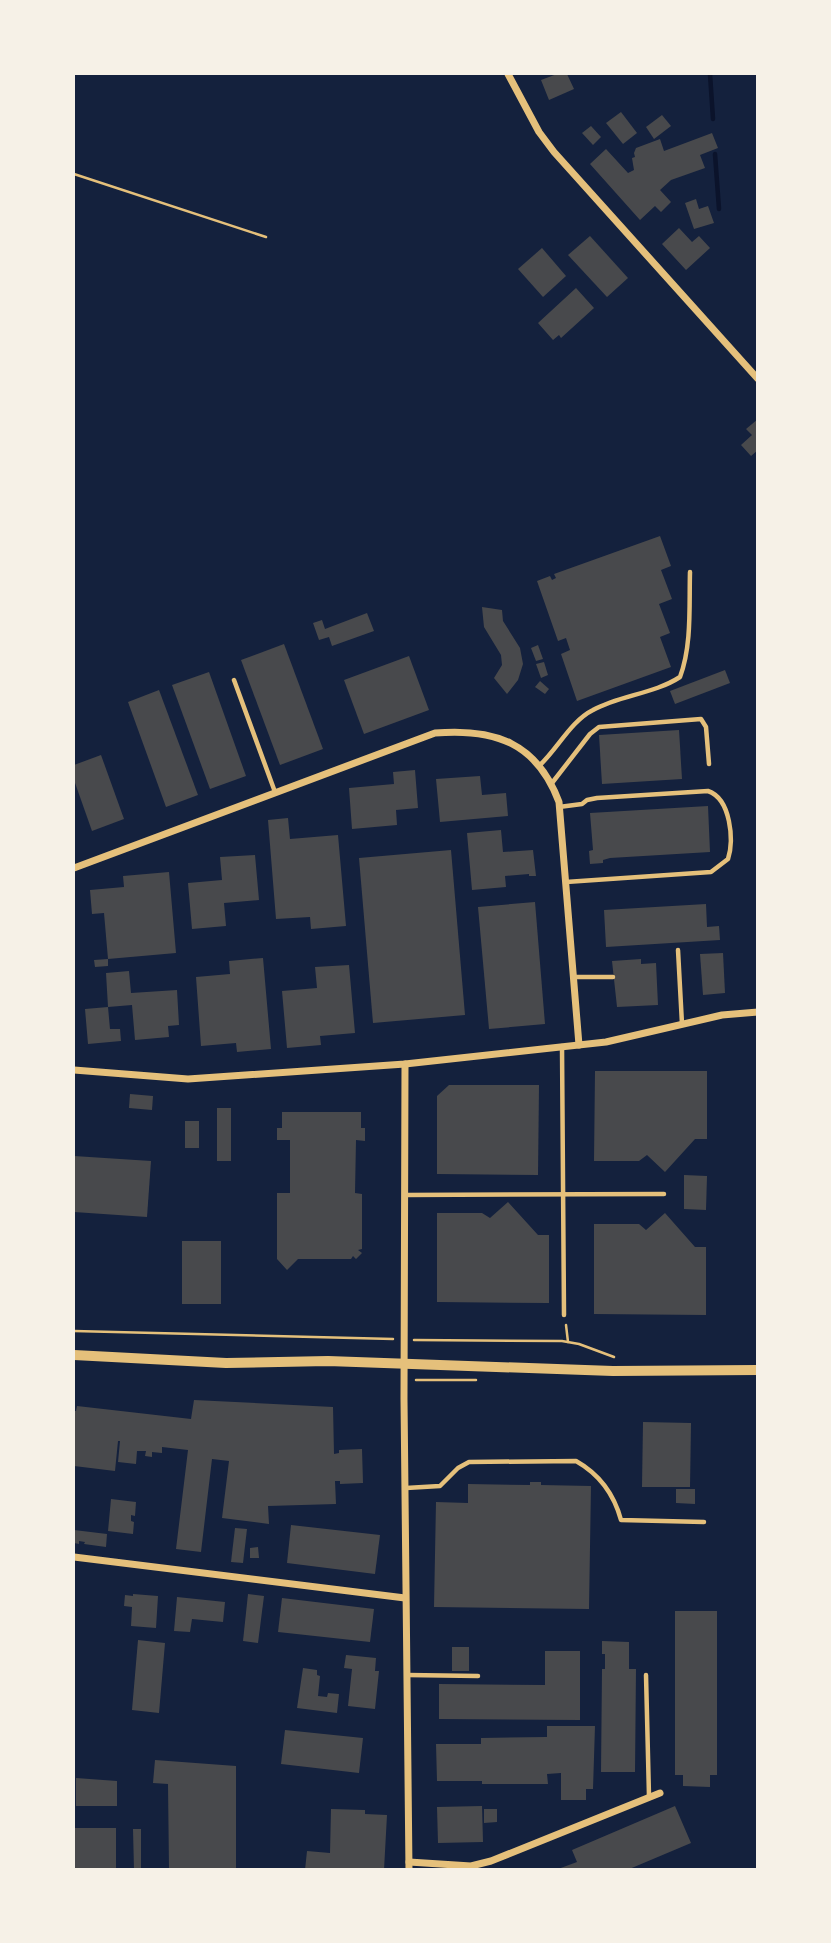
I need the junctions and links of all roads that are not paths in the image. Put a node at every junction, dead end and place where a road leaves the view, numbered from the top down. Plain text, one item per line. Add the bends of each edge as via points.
1 (508, 74) edge
2 (757, 378) edge
3 (690, 572) dead end
4 (234, 680) dead end
5 (709, 764) dead end
6 (540, 765) junction
7 (552, 783) junction
8 (275, 792) junction
9 (559, 807) junction
10 (74, 868) edge
11 (565, 882) junction
12 (678, 950) dead end
13 (572, 977) junction
14 (613, 977) dead end
15 (758, 1012) edge
16 (682, 1025) junction
17 (579, 1045) junction
18 (562, 1046) junction
19 (405, 1063) junction
20 (74, 1070) edge
21 (564, 1194) junction
22 (664, 1194) dead end
23 (405, 1195) junction
24 (564, 1314) road end
25 (74, 1355) edge
26 (405, 1362) junction
27 (758, 1370) edge
28 (406, 1488) junction
29 (704, 1522) dead end
30 (74, 1558) edge
31 (405, 1598) junction
32 (406, 1675) junction
33 (646, 1675) dead end
34 (478, 1676) dead end
35 (660, 1793) dead end
36 (649, 1797) junction
37 (409, 1866) edge

1 - 2 street via 554,152
3 - 6 lane via 680,677 593,710
4 - 8 lane
5 - 7 lane via 706,727 701,719 599,727
6 - 7 street
6 - 8 street via 514,743 498,737 459,731 435,733
7 - 9 street
8 - 10 street
9 - 11 street
9 - 11 lane via 597,798 708,791 722,804 731,830 728,859 711,872
11 - 13 street
12 - 16 lane
13 - 14 lane
13 - 17 street
15 - 16 street
16 - 17 street
17 - 18 street
18 - 19 street
18 - 21 lane
19 - 20 street via 188,1079
19 - 23 street
21 - 22 lane
21 - 23 lane
21 - 24 lane
23 - 26 street
25 - 26 main road via 226,1363
26 - 27 main road via 612,1371
26 - 28 street
28 - 29 lane via 440,1486 469,1462 576,1461 610,1491 621,1520
28 - 31 street
30 - 31 street
31 - 32 street
32 - 34 lane
32 - 37 street
33 - 36 lane
35 - 36 street
36 - 37 street via 492,1861 471,1866

